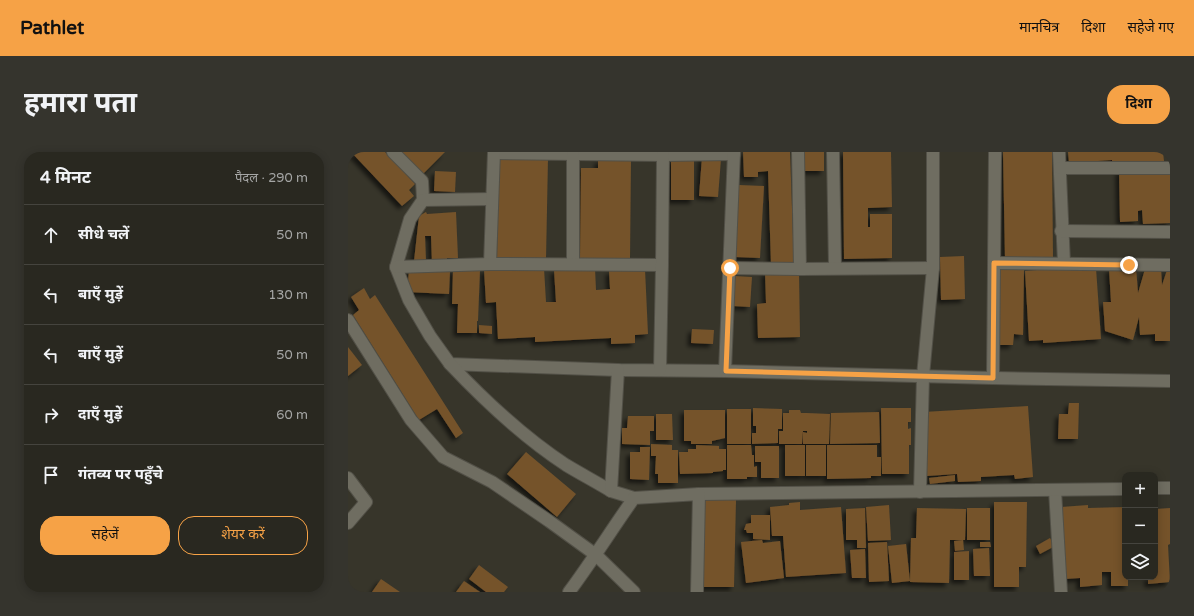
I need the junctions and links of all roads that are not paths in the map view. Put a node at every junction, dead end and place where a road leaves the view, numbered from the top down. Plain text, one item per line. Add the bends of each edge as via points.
1 (393, 152) edge
2 (798, 152) edge
3 (832, 152) edge
4 (933, 152) edge
5 (995, 152) edge
6 (1059, 152) edge
7 (494, 153) edge
8 (734, 153) edge
9 (573, 155) junction
10 (663, 155) junction
11 (1060, 168) junction
12 (1170, 168) edge
13 (492, 199) junction
14 (423, 200) junction
15 (1062, 231) junction
16 (1170, 232) edge
17 (994, 263) junction
18 (1064, 263) junction
19 (490, 264) junction
20 (574, 264) junction
21 (662, 265) junction
22 (1170, 265) edge
23 (396, 266) junction
24 (730, 268) junction
25 (835, 268) junction
26 (933, 268) junction
27 (800, 269) junction
28 (348, 320) edge
29 (450, 364) junction
30 (618, 370) junction
31 (660, 370) junction
32 (726, 371) junction
33 (922, 376) junction
34 (993, 378) junction
35 (1170, 381) edge
36 (348, 478) edge
37 (1158, 488) edge
38 (1170, 488) edge
39 (1122, 489) edge
40 (1055, 490) junction
41 (611, 491) junction
42 (920, 492) junction
43 (699, 494) junction
44 (634, 498) junction
45 (348, 523) edge
46 (598, 552) junction
47 (569, 592) edge
48 (634, 592) edge
49 (697, 592) edge
50 (1061, 592) edge

1 - 14 street via 422,181
2 - 27 street
3 - 25 street
4 - 26 street
5 - 17 street
6 - 11 street
7 - 9 street
7 - 13 street
8 - 10 street
8 - 24 street
9 - 10 street
9 - 20 street
10 - 21 street
11 - 12 street
11 - 15 street
13 - 14 street
13 - 19 street
14 - 23 street via 410,219
15 - 16 street
15 - 18 street
17 - 18 street
17 - 34 street
18 - 22 street
19 - 20 street
19 - 23 street
20 - 21 street
21 - 31 street
23 - 29 street via 409,300
24 - 27 street
24 - 32 street
25 - 26 street
25 - 27 street
26 - 33 street
28 - 46 street via 411,420 443,457 492,482
29 - 30 street
29 - 41 street via 523,432 565,464
30 - 31 street
30 - 41 street
31 - 32 street
32 - 33 street
33 - 34 street
33 - 42 street
34 - 35 street
36 - 45 street via 366,502
37 - 38 street
39 - 40 street
40 - 42 street
40 - 50 street
41 - 44 street
42 - 43 street
43 - 44 street
43 - 49 street
44 - 46 street
46 - 47 street
46 - 48 street

